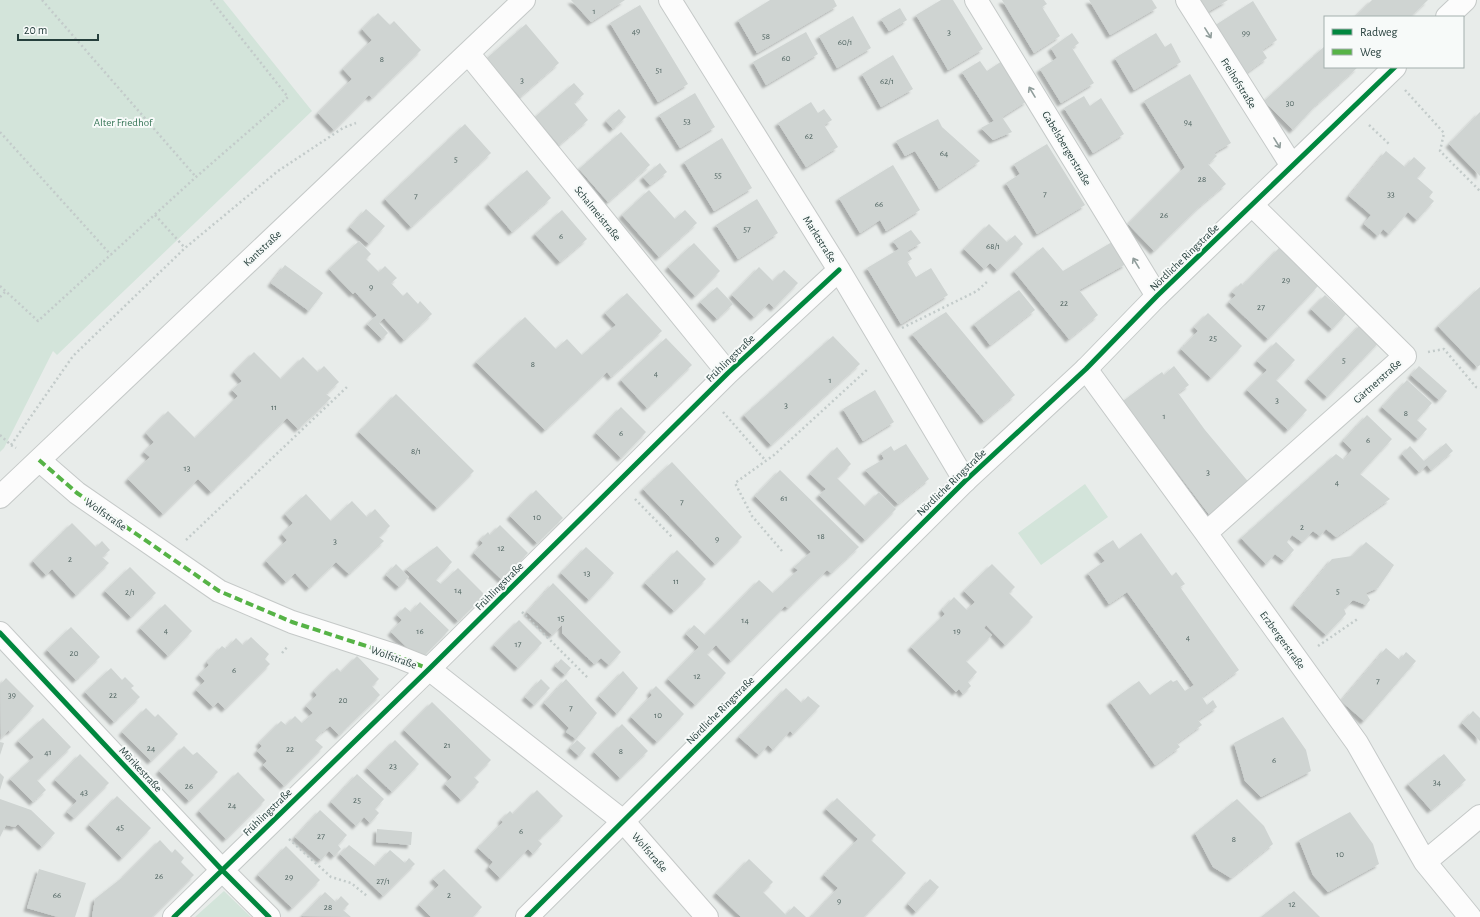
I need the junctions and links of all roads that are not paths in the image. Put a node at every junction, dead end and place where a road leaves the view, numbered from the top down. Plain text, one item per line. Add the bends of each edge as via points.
1 (524, 0) edge
2 (670, 0) edge
3 (976, 0) edge
4 (1187, 0) edge
5 (1465, 0) edge
6 (1449, 16) edge
7 (468, 52) junction
8 (1391, 70) edge
9 (1292, 166) junction
10 (1252, 205) junction
11 (839, 270) junction
12 (1157, 296) junction
13 (1086, 369) junction
14 (728, 373) junction
15 (39, 460) junction
16 (965, 481) junction
17 (0, 497) edge
18 (1206, 533) junction
19 (0, 633) edge
20 (429, 669) junction
21 (1480, 816) edge
22 (622, 821) junction
23 (1425, 862) junction
24 (222, 870) junction
25 (174, 917) edge
26 (269, 917) edge
27 (527, 917) edge
28 (707, 917) edge
29 (1470, 917) edge

1 - 7 street, Kantstraße
2 - 11 street, Marktstraße
12 -> 3 street, Gabelsbergerstraße
4 -> 9 street, Freihofstraße
5 - 6 street
7 - 14 street, Schalmeistraße
7 - 15 street, Kantstraße
8 - 9 street, Nördliche Ringstraße
9 - 10 street, Nördliche Ringstraße
10 - 12 street, Nördliche Ringstraße
10 - 18 street, Gärtnerstraße via 1404,356
11 - 14 street, Frühlingstraße
11 - 16 street, Marktstraße
12 - 13 street, Nördliche Ringstraße
13 - 16 street, Nördliche Ringstraße
13 - 18 street, Erzbergerstraße
14 - 20 street, Frühlingstraße
15 - 17 street, Kantstraße
15 - 20 street, Wolfstraße via 77,493 218,591 292,622
16 - 22 street, Nördliche Ringstraße
18 - 23 street, Erzbergerstraße via 1357,743
19 - 24 street, Mörikestraße
20 - 22 street, Wolfstraße
20 - 24 street, Frühlingstraße
21 - 23 street
22 - 27 street, Nördliche Ringstraße
22 - 28 street, Wolfstraße
23 - 29 street, Erzbergerstraße
24 - 25 street, Frühlingstraße
24 - 26 street, Mörikestraße

